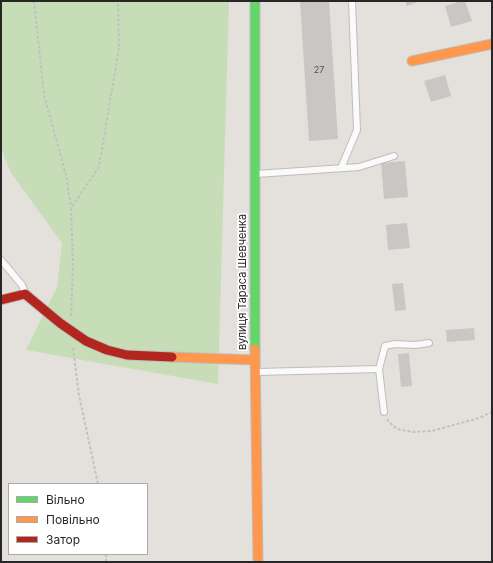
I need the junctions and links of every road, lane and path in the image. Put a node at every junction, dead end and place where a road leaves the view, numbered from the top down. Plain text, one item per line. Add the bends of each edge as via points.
1 (34, 1) edge
2 (118, 1) edge
3 (255, 1) edge
4 (352, 1) edge
5 (492, 44) edge
6 (412, 61) dead end
7 (394, 156) dead end
8 (341, 168) junction
9 (255, 174) junction
10 (71, 208) junction
11 (1, 260) edge
12 (25, 294) junction
13 (1, 300) edge
14 (71, 332) junction
15 (429, 343) dead end
16 (73, 347) dead end
17 (255, 360) junction
18 (379, 369) junction
19 (255, 372) junction
20 (384, 412) joint
21 (492, 412) edge
22 (98, 483) edge
23 (258, 562) edge

1 - 10 path via 44,95 66,176
2 - 10 path via 119,48 99,167
3 - 9 street, вулиця Тараса Шевченка
4 - 8 lane via 357,130
5 - 6 street
7 - 8 lane via 359,167
8 - 9 lane
9 - 17 street, вулиця Тараса Шевченка
10 - 14 path
11 - 12 lane via 22,285
12 - 13 street
12 - 14 street
14 - 17 street via 100,347 126,355
15 - 18 lane via 385,346
16 - 22 path via 79,395
17 - 19 street, вулиця Тараса Шевченка
18 - 19 lane
18 - 20 lane
19 - 23 street, вулиця Тараса Шевченка
20 - 21 path via 389,422 397,429 413,432 432,431

